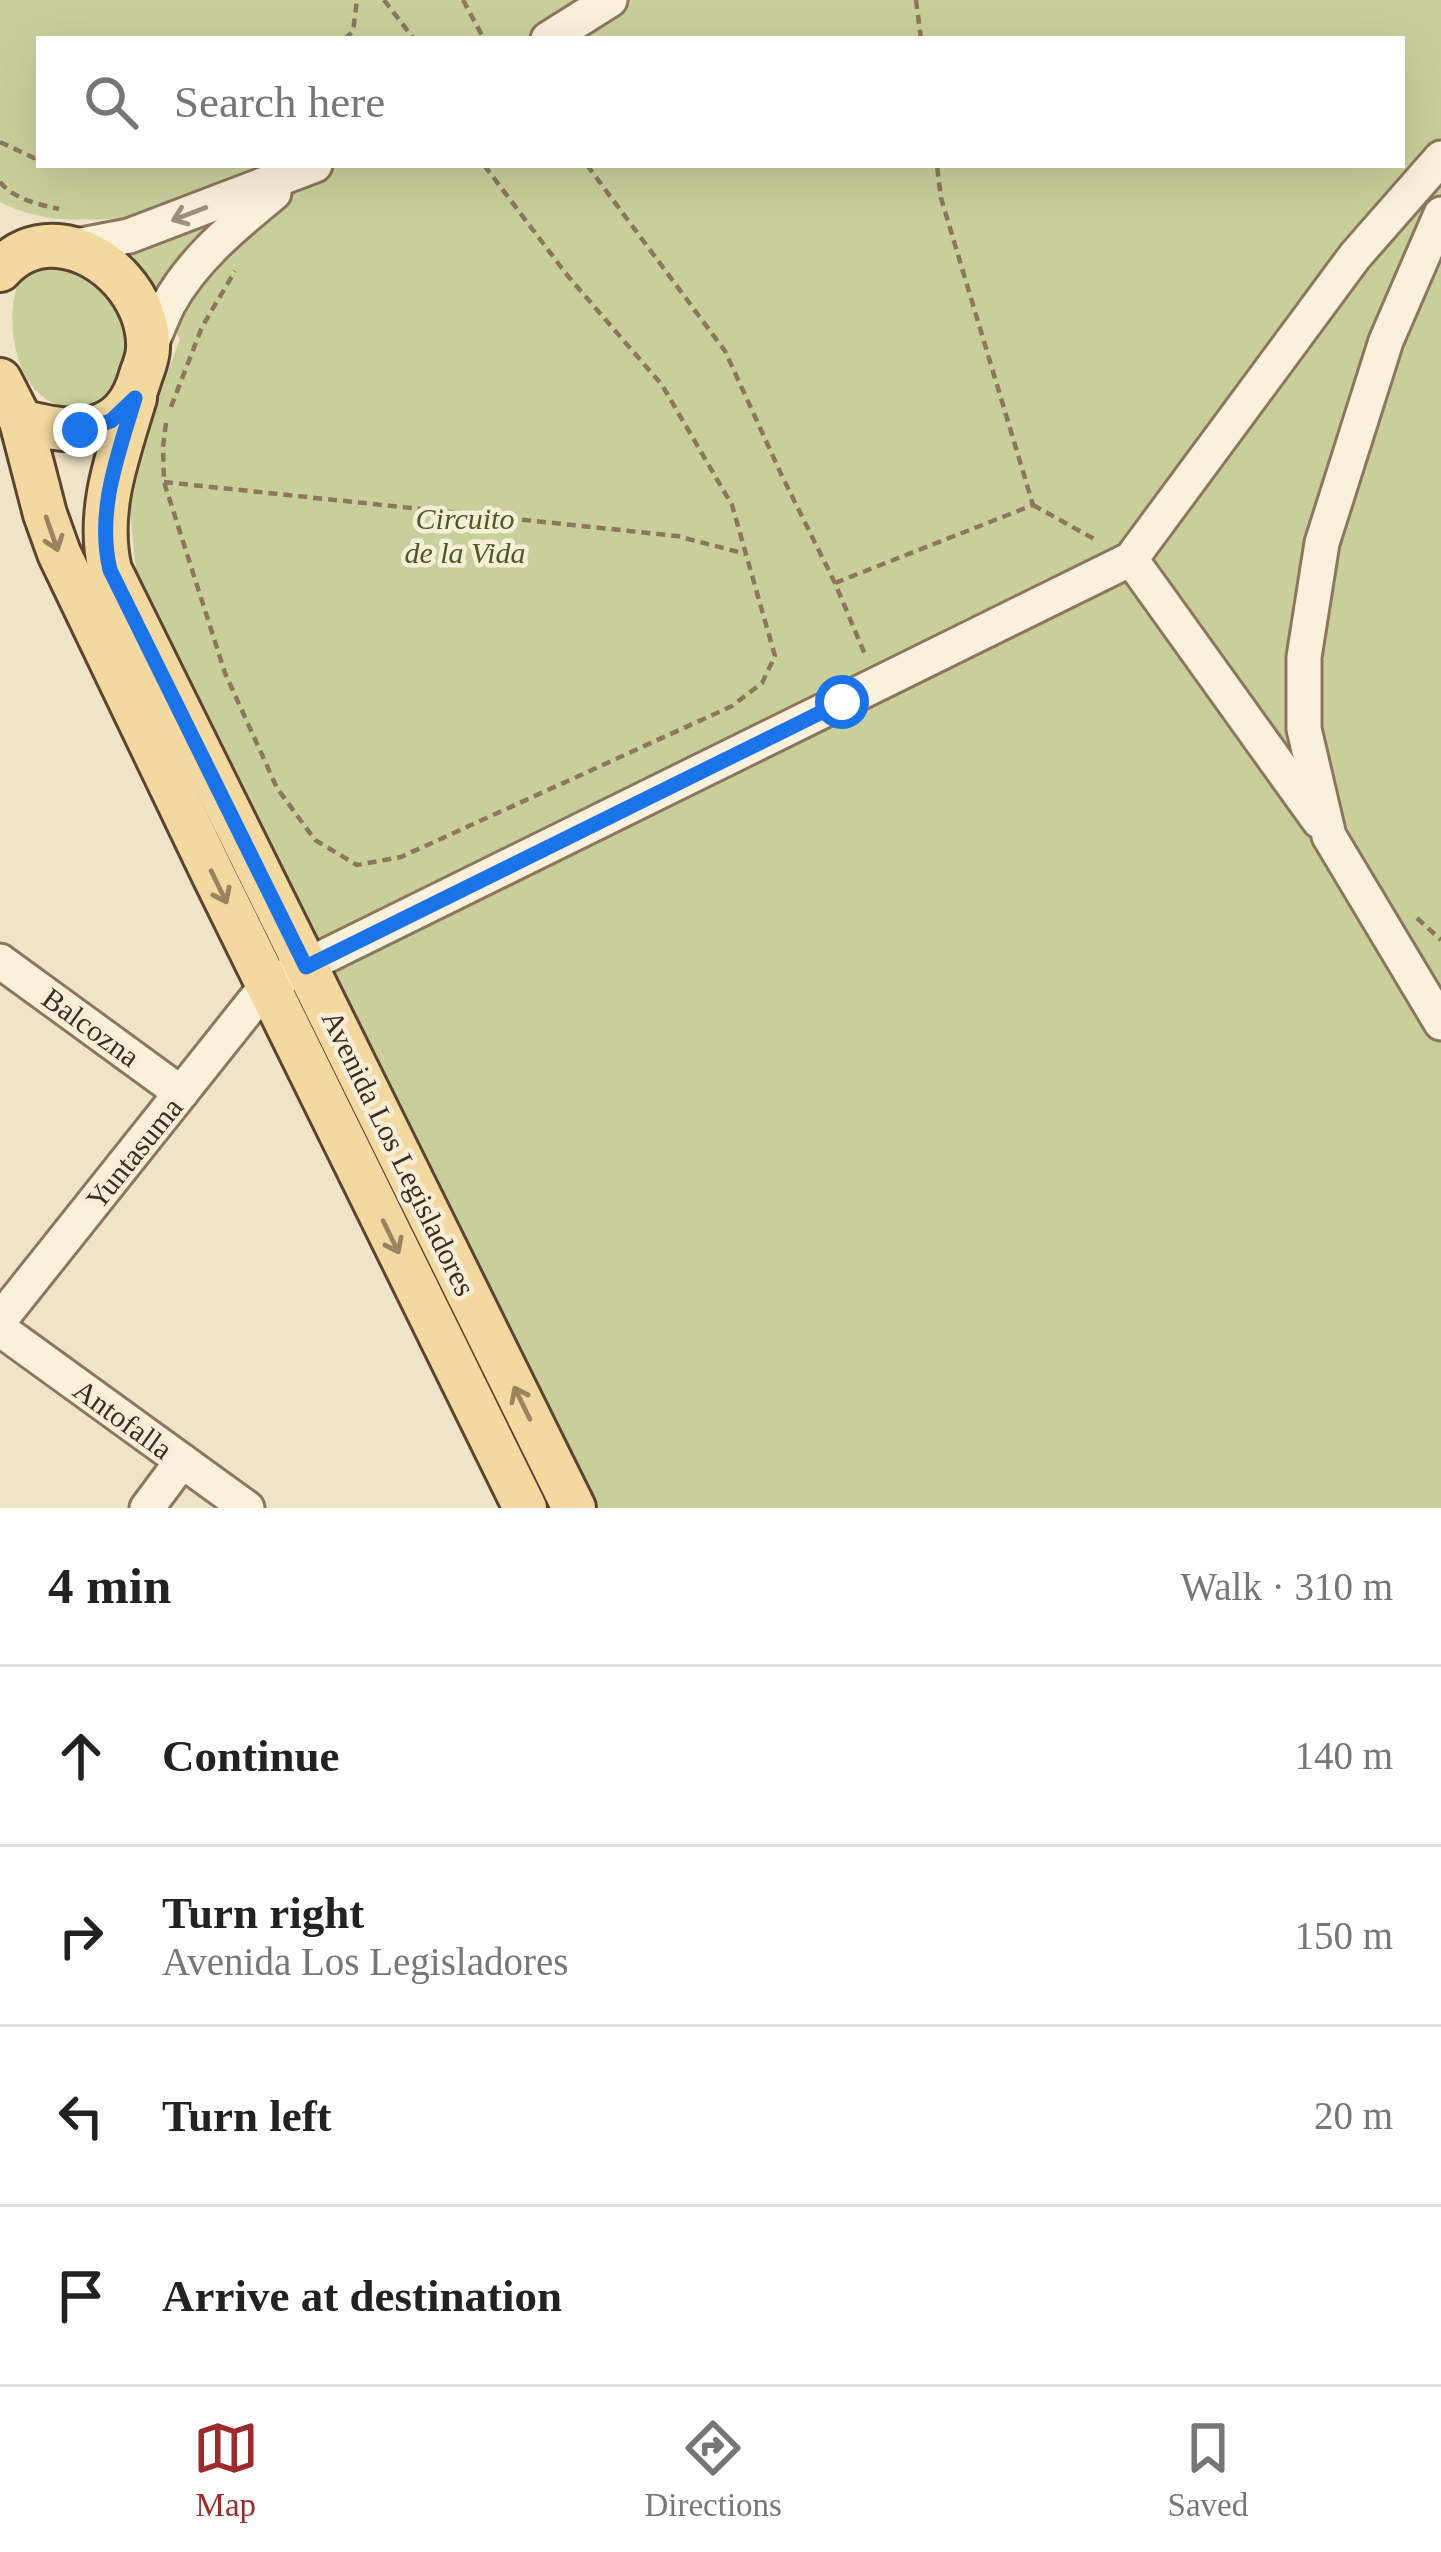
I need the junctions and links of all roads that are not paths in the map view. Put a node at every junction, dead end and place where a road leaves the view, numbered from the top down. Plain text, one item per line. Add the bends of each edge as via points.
1 (610, 0) edge
2 (553, 36) edge
3 (1441, 158) edge
4 (307, 169) edge
5 (1441, 214) edge
6 (0, 229) edge
7 (62, 234) junction
8 (0, 270) edge
9 (148, 350) junction
10 (0, 380) edge
11 (135, 398) junction
12 (13, 422) edge
13 (1131, 559) junction
14 (1329, 836) junction
15 (0, 961) edge
16 (306, 967) junction
17 (267, 985) junction
18 (1441, 1024) edge
19 (182, 1093) junction
20 (0, 1320) edge
21 (0, 1329) edge
22 (182, 1461) junction
23 (148, 1508) edge
24 (247, 1508) edge
25 (525, 1508) edge
26 (574, 1508) edge

1 - 2 street
3 - 13 street via 1355,256
4 -> 7 street via 129,236
4 - 9 street via 230,229 188,275
5 - 14 street via 1385,341 1322,543 1304,657 1304,729
6 - 7 main road
7 - 8 main road
7 - 9 main road via 127,285
9 - 11 main road, Avenida Los Legisladores
10 - 12 main road, Avenida Los Legisladores
11 - 12 main road via 97,427
11 - 16 main road, Avenida Los Legisladores via 104,517 110,570
12 -> 17 main road, Avenida Los Legisladores via 59,554
13 - 14 street
13 - 16 street
14 - 18 street
15 - 19 street, Balcozna
16 - 17 street
26 -> 16 main road, Avenida Los Legisladores
17 - 19 street, Yuntasuma
17 -> 25 main road, Avenida Los Legisladores
19 - 20 street, Yuntasuma
21 - 22 street, Antofalla
22 - 23 street
22 - 24 street, Antofalla

